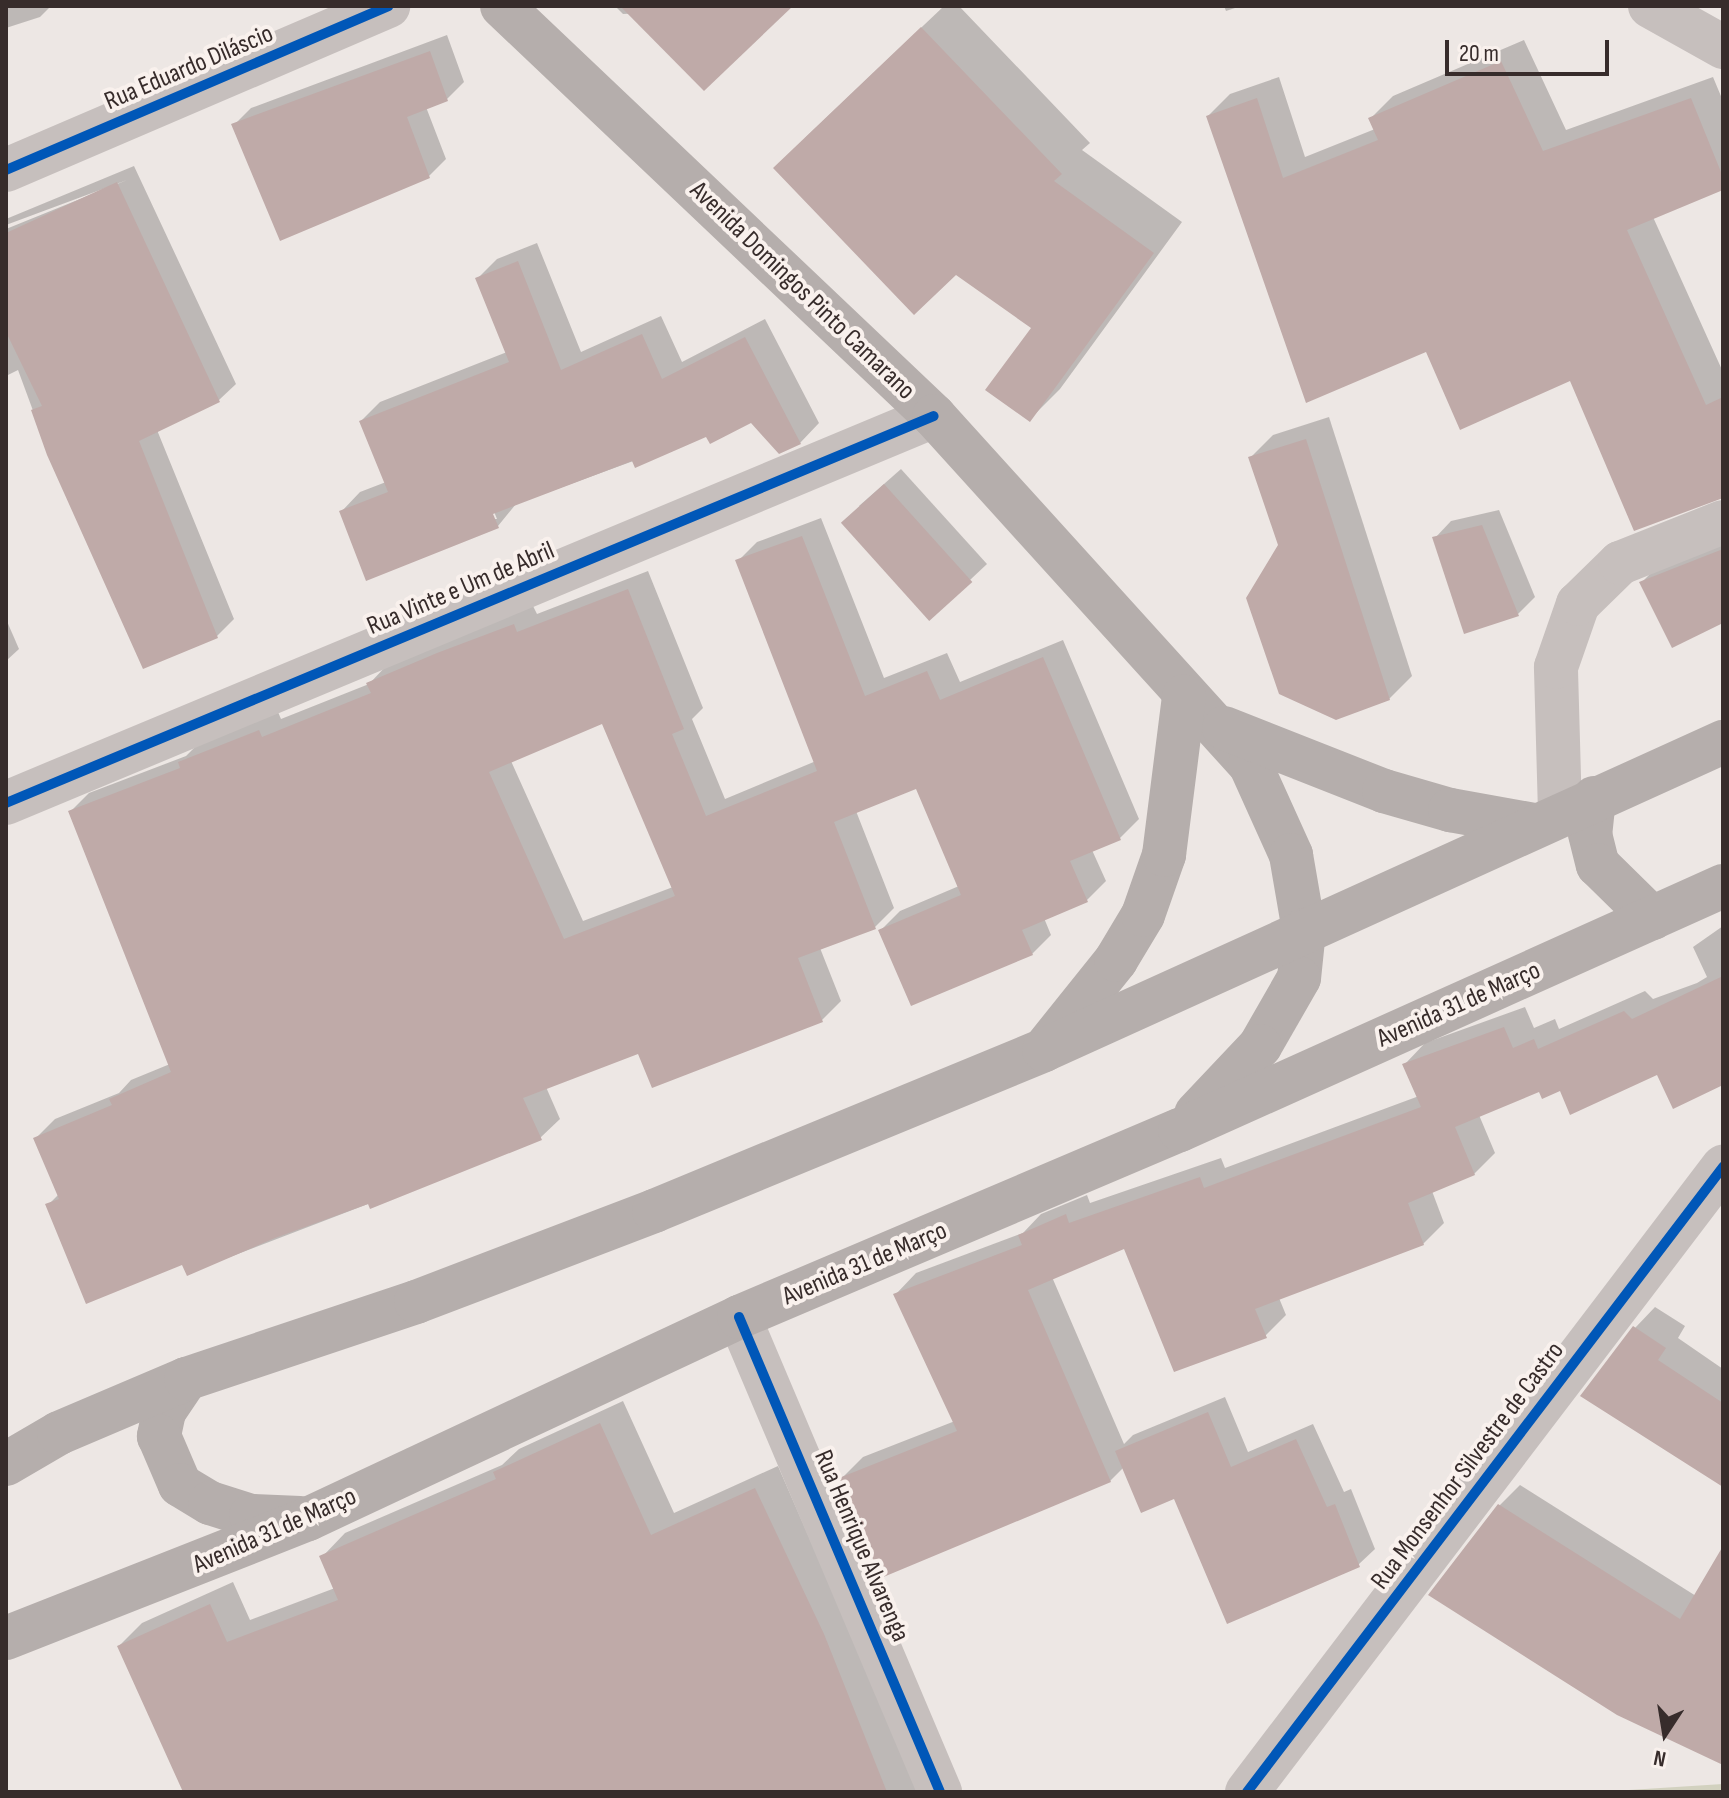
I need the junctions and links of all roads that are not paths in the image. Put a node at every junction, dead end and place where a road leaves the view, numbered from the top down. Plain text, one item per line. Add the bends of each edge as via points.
1 (388, 6) edge
2 (502, 6) edge
3 (1650, 6) edge
4 (1723, 47) edge
5 (6, 170) edge
6 (934, 416) junction
7 (1723, 522) edge
8 (1184, 696) junction
9 (1216, 725) junction
10 (1723, 742) edge
11 (6, 803) edge
12 (1563, 812) junction
13 (1723, 886) edge
14 (1652, 918) junction
15 (1304, 930) junction
16 (1044, 1050) junction
17 (1180, 1130) junction
18 (1723, 1167) edge
19 (739, 1317) junction
20 (186, 1379) junction
21 (6, 1464) edge
22 (308, 1519) junction
23 (6, 1638) edge
24 (940, 1792) edge
25 (1247, 1792) edge

1 - 5 street, Rua Eduardo Diláscio
2 - 6 main road, Avenida Domingos Pinto Camarano
3 - 4 street
6 - 8 main road, Avenida Domingos Pinto Camarano
6 - 11 street, Rua Vinte e Um de Abril
7 - 12 street via 1620,563 1578,604 1556,667
8 - 9 main road, Avenida Domingos Pinto Camarano
8 - 16 main road via 1164,855 1143,915 1116,960
9 - 12 main road via 1384,791 1450,810
9 - 15 main road via 1250,764 1291,855
10 - 12 main road
12 - 14 main road via 1590,834 1598,865
12 - 15 main road
13 - 14 main road, Avenida 31 de Março
14 - 17 main road, Avenida 31 de Março
15 - 16 main road
15 - 17 main road via 1299,978 1260,1046
16 - 20 main road via 654,1211 416,1302
17 - 19 main road, Avenida 31 de Março
18 - 25 street, Rua Monsenhor Silvestre de Castro
19 - 22 main road, Avenida 31 de Março
19 - 24 street, Rua Henrique Alvarenga
20 - 21 main road via 59,1433
20 - 22 main road via 164,1412 159,1436 180,1485 210,1503 251,1516
22 - 23 main road, Avenida 31 de Março

